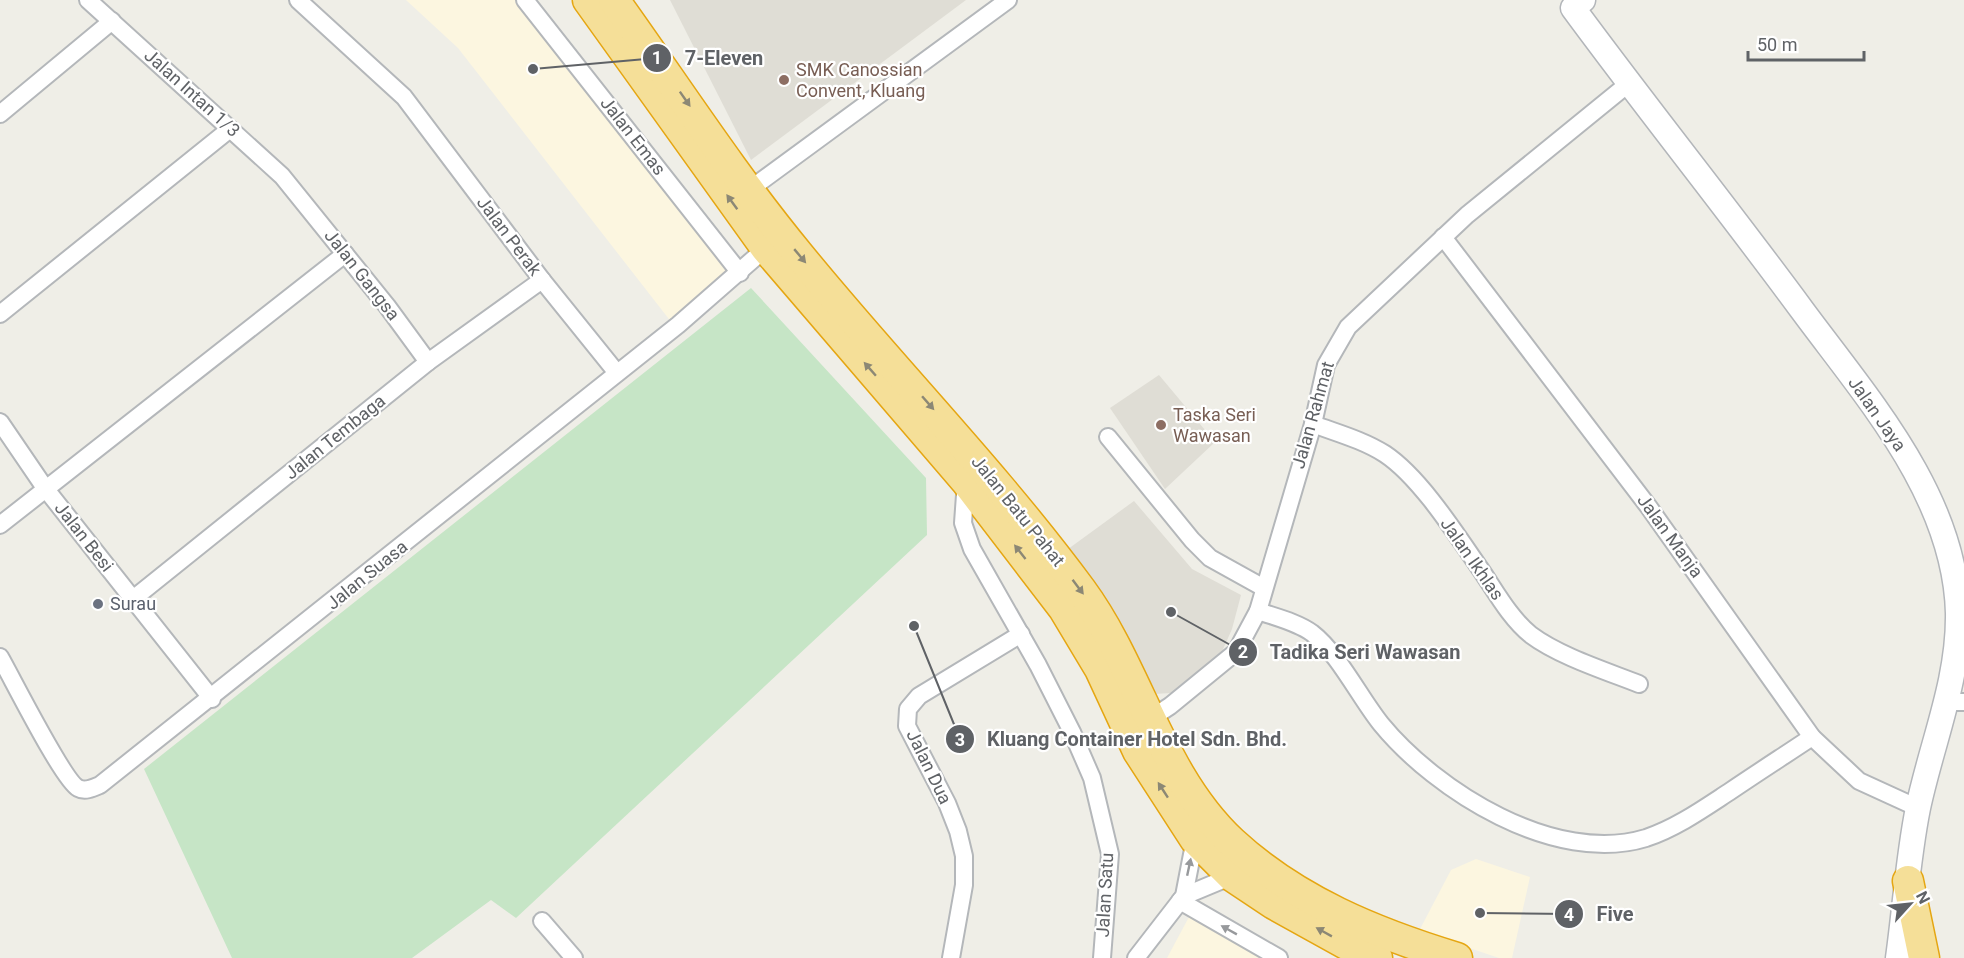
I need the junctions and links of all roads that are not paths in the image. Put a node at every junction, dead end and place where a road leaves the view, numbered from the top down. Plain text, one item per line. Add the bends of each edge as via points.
1 (88, 0) edge
2 (298, 0) edge
3 (525, 0) edge
4 (588, 0) edge
5 (614, 0) edge
6 (1008, 0) edge
7 (1575, 3) edge
8 (112, 21) junction
9 (1628, 84) junction
10 (0, 114) edge
11 (230, 129) junction
12 (293, 189) joint
13 (749, 190) junction
14 (1443, 237) junction
15 (766, 248) junction
16 (345, 254) junction
17 (740, 273) junction
18 (542, 280) junction
19 (0, 314) edge
20 (428, 362) junction
21 (617, 373) junction
22 (0, 422) edge
23 (1313, 424) junction
24 (1108, 437) dead end
25 (966, 481) junction
26 (45, 488) junction
27 (0, 525) edge
28 (1264, 588) junction
29 (133, 599) junction
30 (1258, 611) junction
31 (1020, 634) junction
32 (0, 657) edge
33 (1639, 684) dead end
34 (212, 699) junction
35 (1956, 702) edge
36 (1150, 719) junction
37 (1812, 737) junction
38 (1918, 808) junction
39 (1195, 839) junction
40 (1232, 876) junction
41 (1907, 894) junction
42 (1182, 899) junction
43 (542, 921) dead end
44 (1367, 957) edge
45 (574, 958) edge
46 (951, 958) edge
47 (1102, 958) edge
48 (1137, 958) edge
49 (1279, 958) edge
50 (1456, 958) edge
51 (1898, 958) edge
52 (1915, 958) edge
53 (1924, 958) edge

1 - 8 street, Jalan Intan 1/3
2 - 18 street, Jalan Perak via 404,97
3 - 17 street, Jalan Emas
15 -> 4 highway, Jalan Batu Pahat
5 -> 13 highway, Jalan Batu Pahat
6 - 13 street
7 - 9 street, Jalan Jaya
8 - 10 street
8 - 11 street, Jalan Intan 1/3
9 - 14 street, Jalan Rahmat
9 - 35 street, Jalan Jaya via 1762,255 1896,437 1941,530 1951,567 1958,611
11 - 12 street, Jalan Intan 1/3 via 266,159
11 - 19 street
12 - 16 street, Jalan Gangsa
13 -> 36 highway, Jalan Batu Pahat via 799,255 963,442 1083,593
14 - 23 street, Jalan Rahmat via 1348,327 1326,365
14 - 37 street, Jalan Manja via 1648,506
15 - 17 street, Jalan Suasa
25 -> 15 highway, Jalan Batu Pahat
16 - 20 street, Jalan Gangsa
16 - 26 street
17 - 21 street, Jalan Suasa
18 - 20 street, Jalan Tembaga
18 - 21 street, Jalan Perak
20 - 29 street, Jalan Tembaga
21 - 34 street, Jalan Suasa
22 - 26 street, Jalan Besi
23 - 28 street, Jalan Rahmat
23 - 33 street, Jalan Ikhlas via 1385,454 1405,472 1443,516 1511,614 1531,634 1583,662
24 - 28 street via 1210,558
25 - 31 street, Jalan Satu via 963,524 972,549
39 -> 25 highway, Jalan Batu Pahat via 1138,751 1100,669 1064,609
26 - 27 street
26 - 29 street, Jalan Besi
28 - 30 street, Jalan Rahmat
29 - 34 street, Jalan Besi
30 - 36 street, Jalan Rahmat via 1236,652
30 - 37 street via 1312,633 1406,754 1433,776 1495,814 1556,838 1604,844 1645,838 1685,821
31 - 46 street, Jalan Dua via 919,696 908,709 907,726 947,803 964,856 964,885
31 - 47 street, Jalan Satu via 1072,732 1092,778 1103,817 1110,854
32 - 34 street, Jalan Suasa via 46,741 79,789 88,790 114,777
35 - 38 street, Jalan Jaya
36 - 50 highway, Jalan Batu Pahat via 1194,800 1232,841 1288,887 1343,916
37 - 38 street, Jalan Manja via 1859,781
38 - 41 street, Jalan Jaya
39 - 40 highway, Jalan Batu Pahat
42 -> 39 street
40 - 42 street
44 -> 40 highway, Jalan Batu Pahat
41 - 51 street, Jalan Jaya
41 - 52 street, Jalan Jaya
41 - 53 highway
42 - 48 street
49 -> 42 street
43 - 45 street

